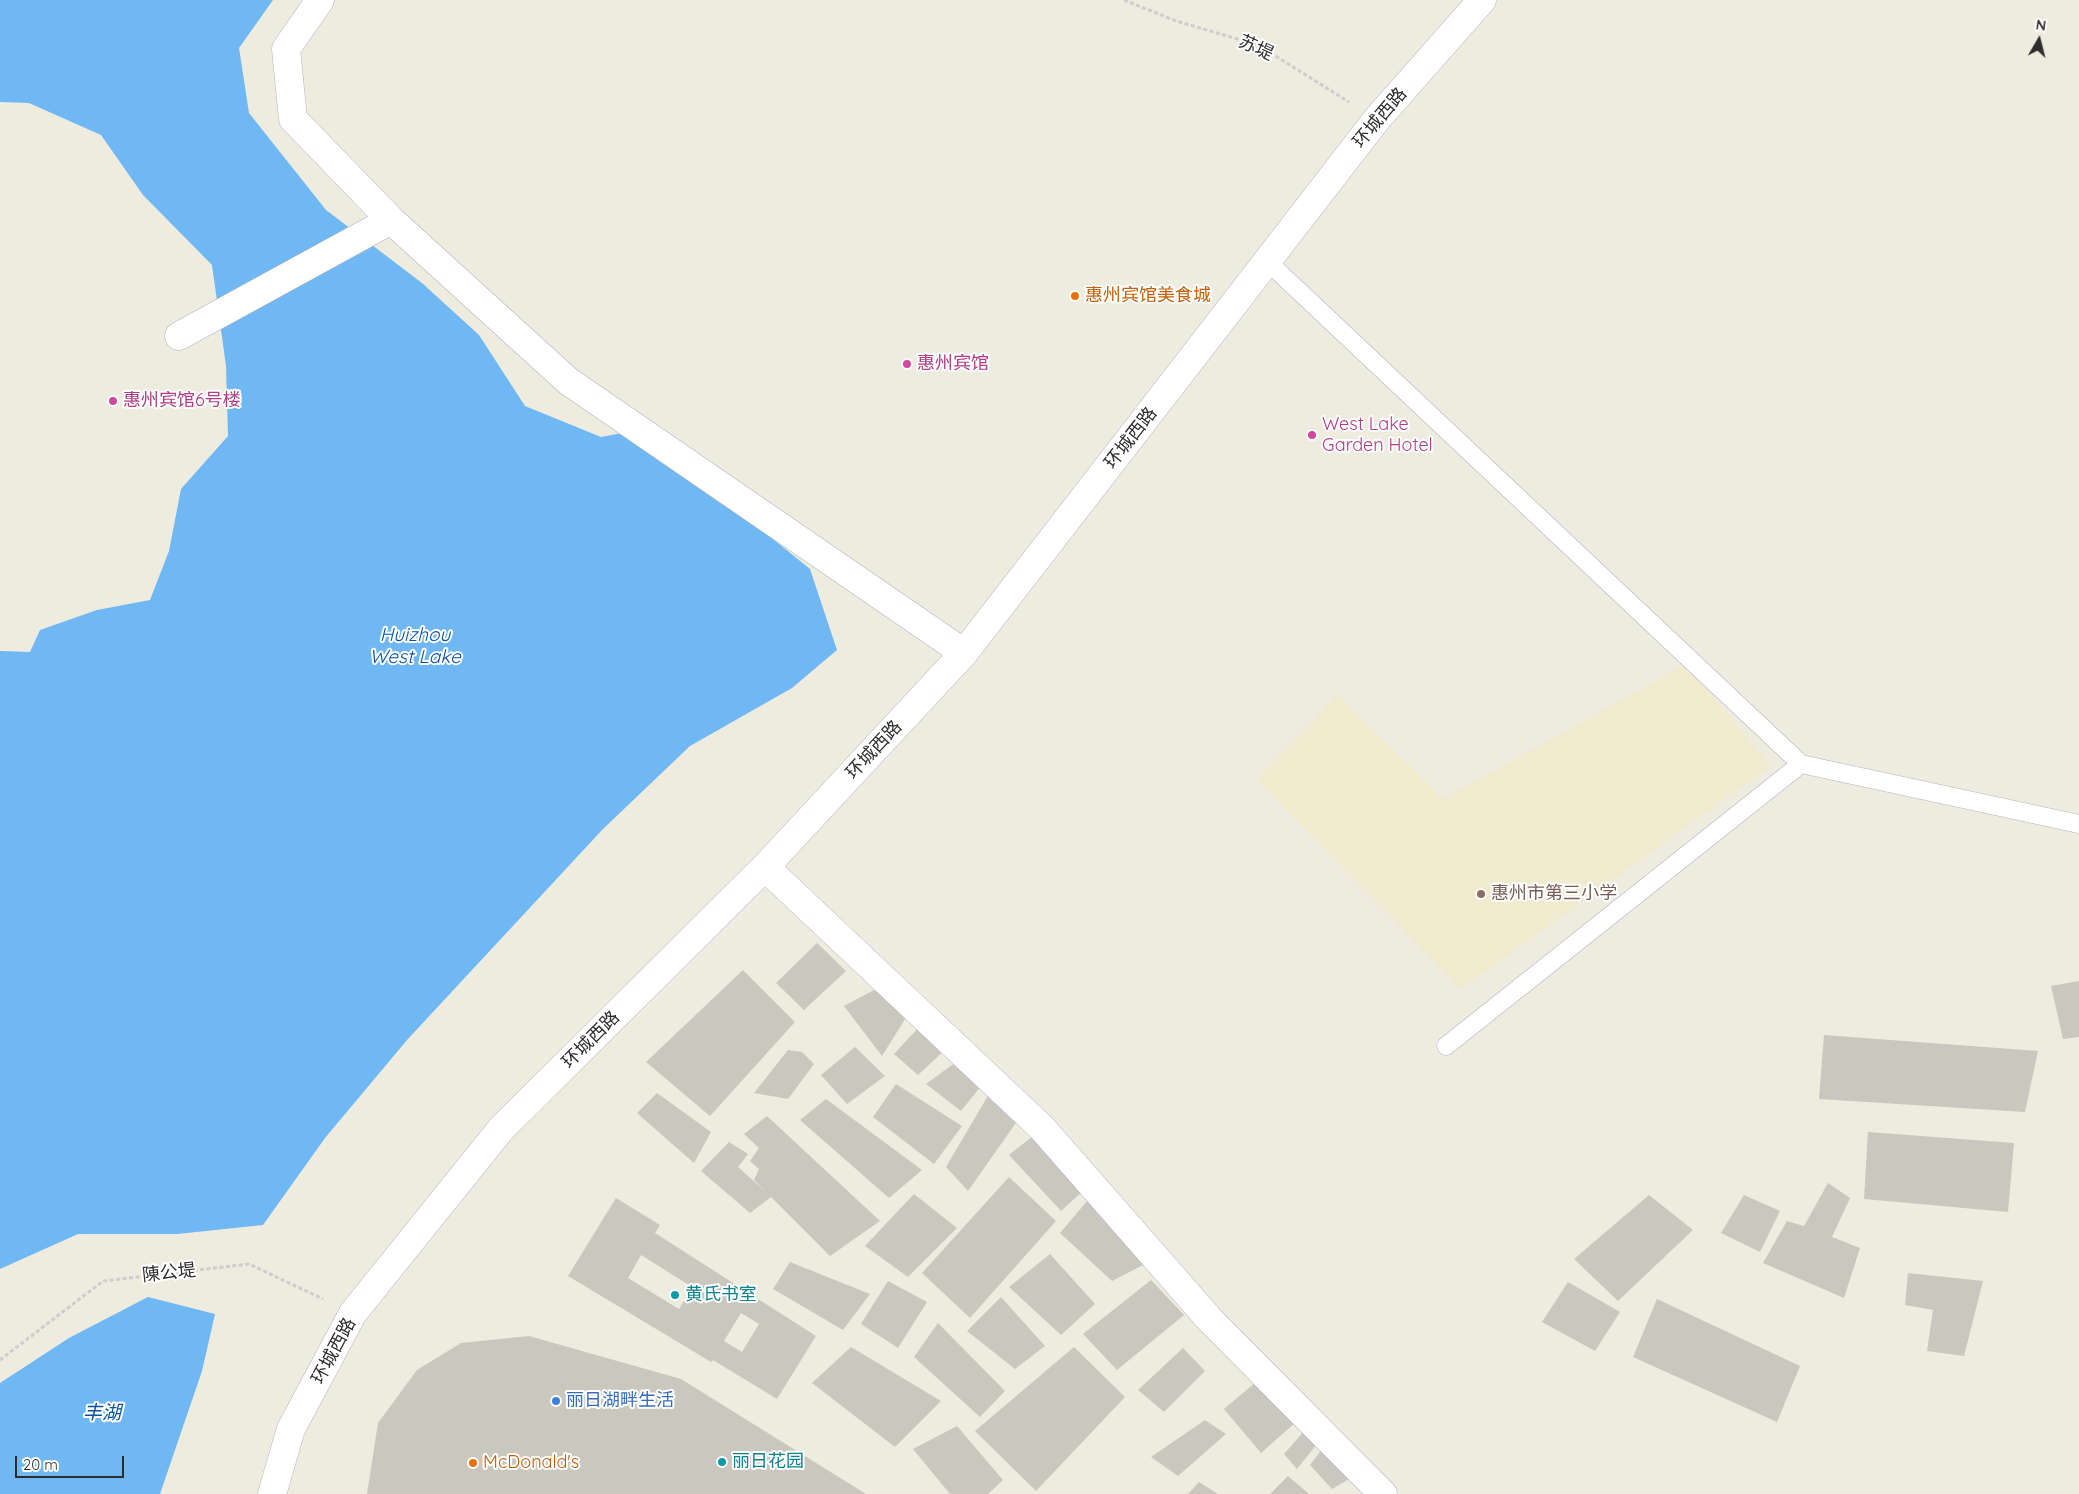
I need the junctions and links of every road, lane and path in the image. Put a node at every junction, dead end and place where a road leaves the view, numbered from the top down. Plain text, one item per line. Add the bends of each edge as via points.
1 (320, 0) edge
2 (1124, 0) edge
3 (1482, 0) edge
4 (1377, 119) junction
5 (391, 220) junction
6 (1268, 261) junction
7 (179, 336) dead end
8 (964, 653) junction
9 (1801, 764) junction
10 (2079, 824) edge
11 (765, 867) junction
12 (1446, 1046) dead end
13 (353, 1313) junction
14 (0, 1360) edge
15 (272, 1494) edge
16 (1383, 1494) edge

1 - 5 street via 286,49 293,119
2 - 4 path, 苏堤 via 1176,21 1258,45
3 - 4 street, 环城西路
4 - 6 street, 环城西路
5 - 7 street
5 - 8 street via 568,381
6 - 8 street, 环城西路
6 - 9 lane
8 - 11 street, 环城西路
9 - 10 lane
9 - 12 lane
11 - 13 street, 环城西路 via 501,1129
11 - 16 street via 1042,1128 1211,1321
13 - 14 path, 陳公堤 via 249,1264 103,1281
13 - 15 street, 环城西路 via 291,1429

